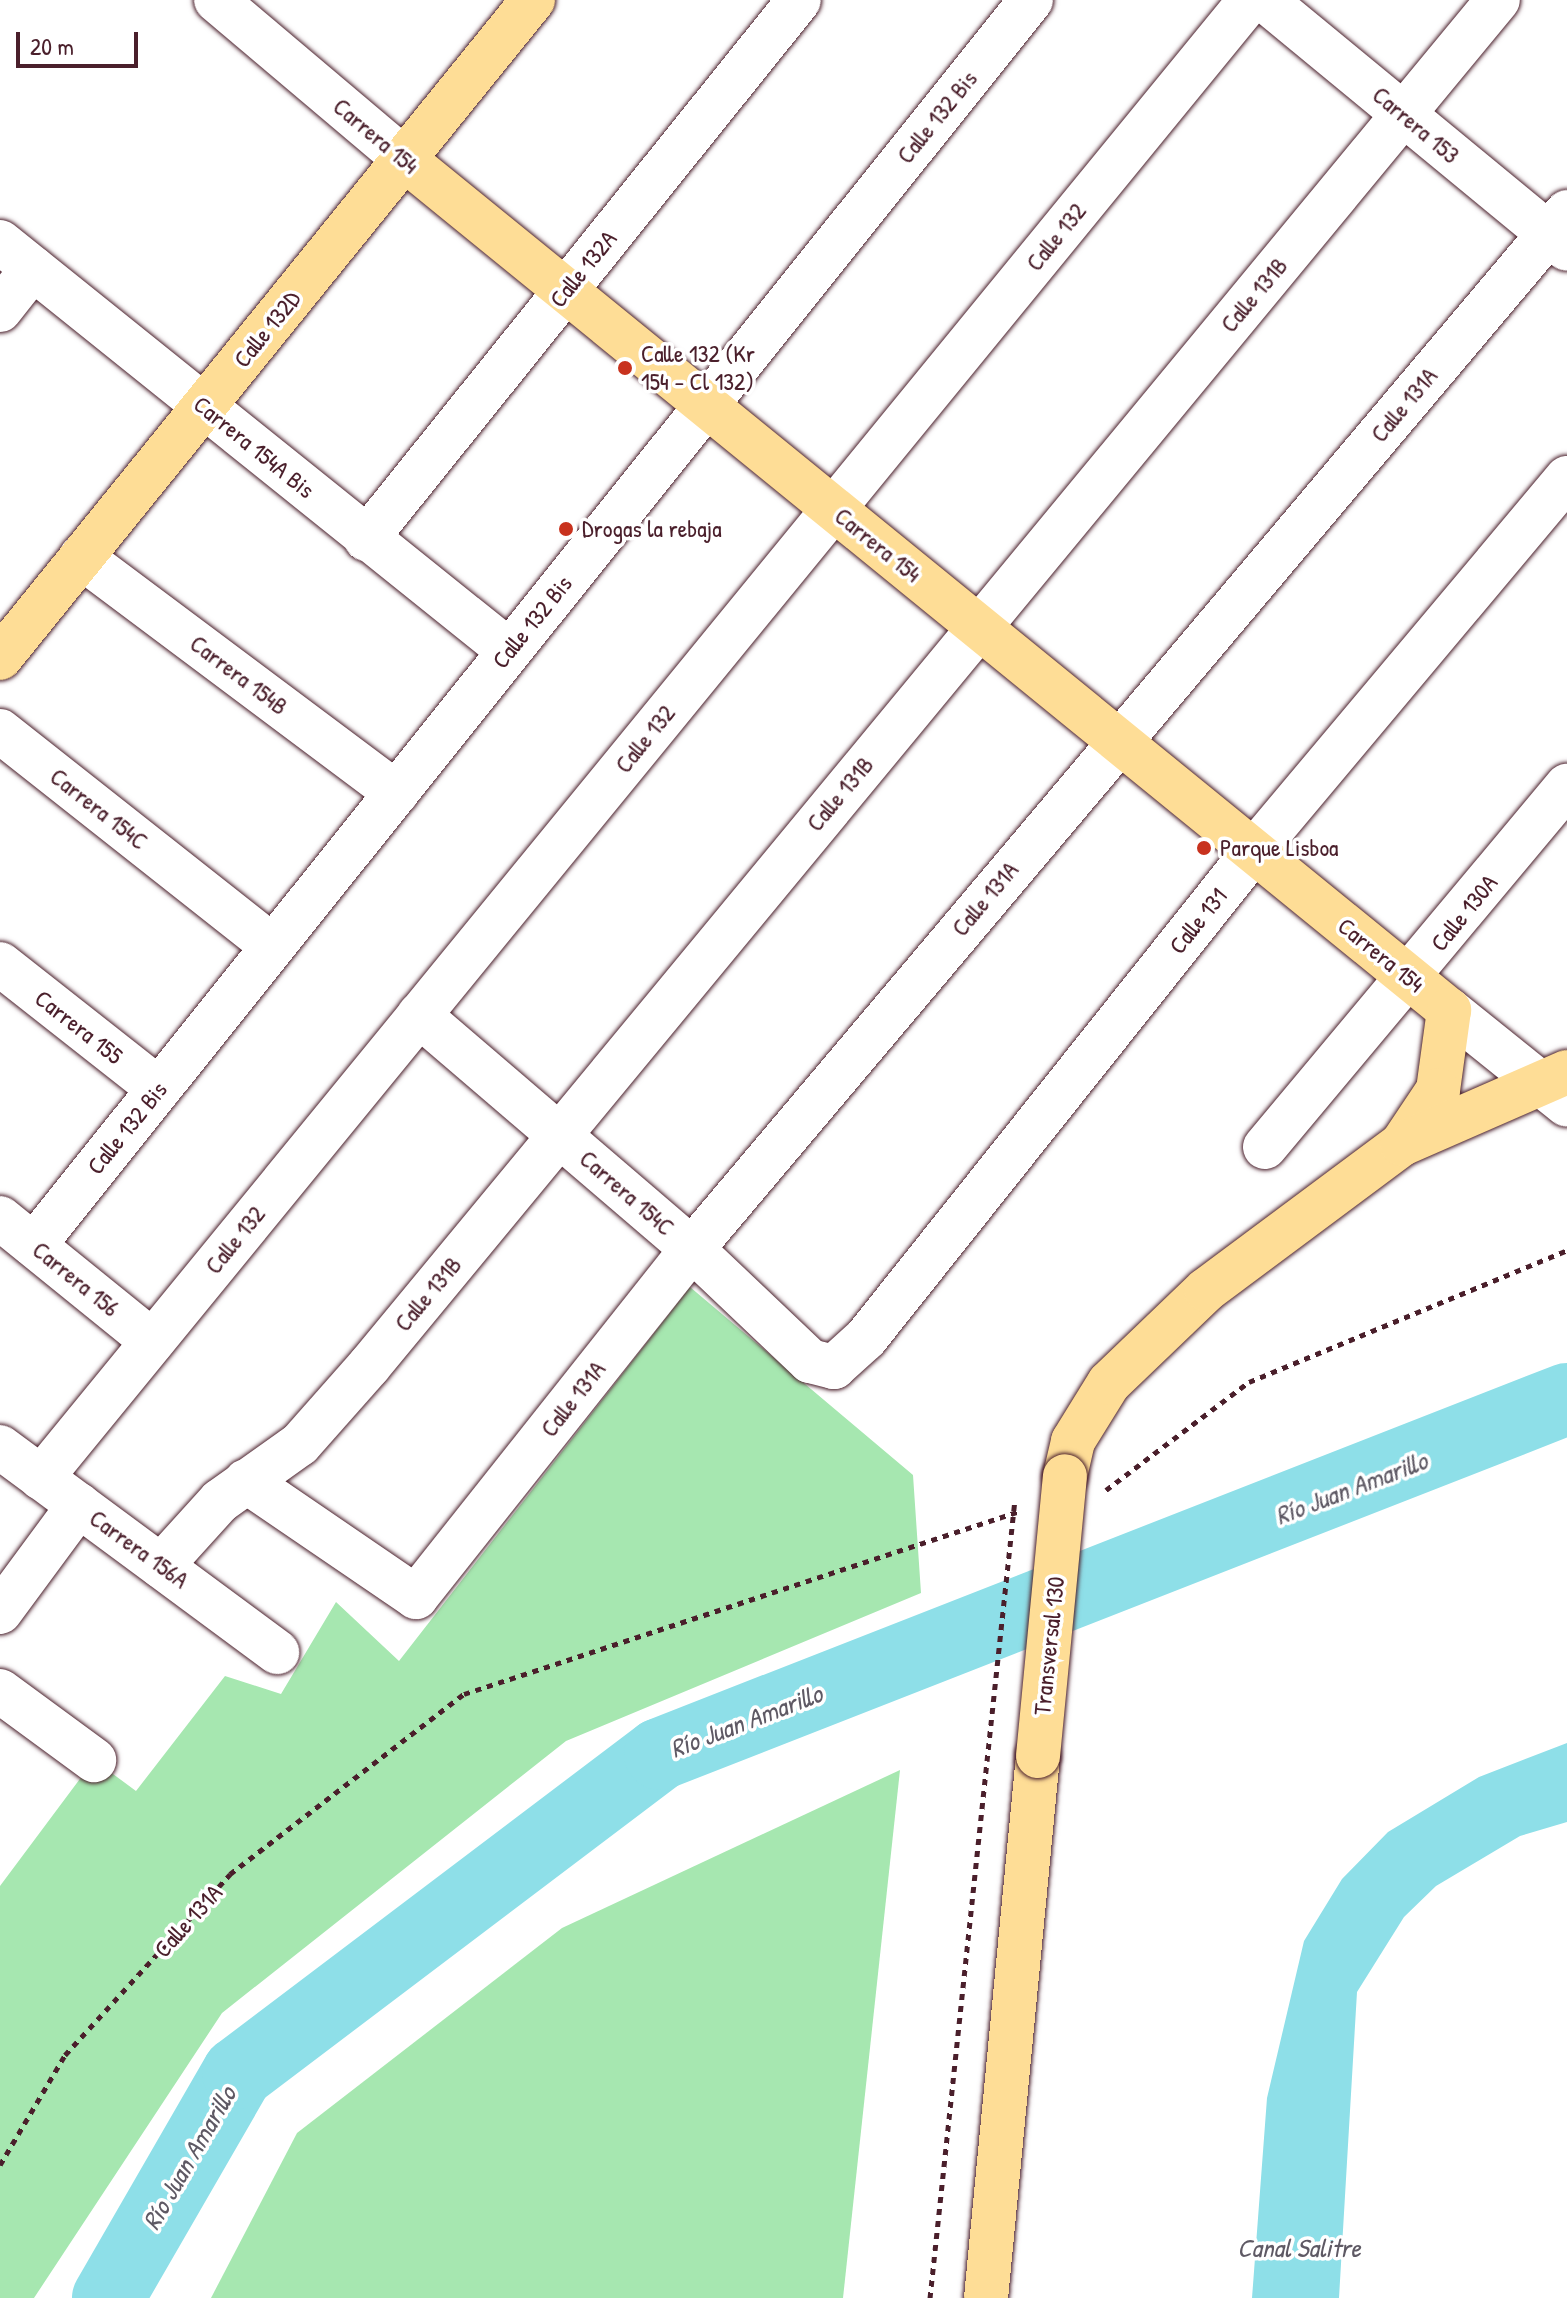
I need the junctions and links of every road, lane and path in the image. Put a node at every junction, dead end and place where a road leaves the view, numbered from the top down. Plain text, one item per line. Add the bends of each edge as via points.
1 (533, 0) edge
2 (799, 0) edge
3 (1031, 0) edge
4 (1250, 0) edge
5 (1265, 0) edge
6 (1498, 0) edge
7 (231, 5) edge
8 (1404, 114) junction
9 (404, 159) junction
10 (1561, 232) edge
11 (16, 255) edge
12 (566, 291) junction
13 (0, 310) edge
14 (706, 405) junction
15 (205, 406) junction
16 (1567, 478) edge
17 (833, 509) junction
18 (366, 539) junction
19 (81, 557) junction
20 (978, 627) junction
21 (509, 651) junction
22 (0, 658) edge
23 (0, 731) edge
24 (1118, 741) junction
25 (1567, 786) edge
26 (396, 793) junction
27 (1254, 851) junction
28 (272, 946) junction
29 (0, 964) edge
30 (1411, 979) junction
31 (1449, 1010) junction
32 (419, 1015) junction
33 (1559, 1088) edge
34 (159, 1089) junction
35 (559, 1135) junction
36 (1402, 1144) junction
37 (1265, 1147) dead end
38 (0, 1218) edge
39 (34, 1245) junction
40 (692, 1249) junction
41 (152, 1341) junction
42 (834, 1367) joint
43 (0, 1447) edge
44 (41, 1478) junction
45 (246, 1481) junction
46 (1015, 1500) dead end
47 (79, 1505) junction
48 (161, 1566) junction
49 (0, 1612) edge
50 (277, 1652) dead end
51 (0, 1691) edge
52 (464, 1694) dead end
53 (94, 1760) dead end
54 (0, 2165) edge
55 (930, 2298) edge
56 (986, 2298) edge

1 - 9 main road, Calle 132D
2 - 12 street, Calle 132A
3 - 14 street, Calle 132 Bis
4 - 17 street, Calle 132
5 - 8 street, Carrera 153
6 - 8 street, Calle 131B
7 - 9 street, Carrera 154
8 - 10 street, Carrera 153
8 - 20 street, Calle 131B
9 - 12 main road, Carrera 154
9 - 15 main road, Calle 132D
10 - 24 street, Calle 131A
11 - 13 street
11 - 15 street, Carrera 154A Bis
12 - 14 main road, Carrera 154
12 - 18 street, Calle 132A
14 - 17 main road, Carrera 154
14 - 21 street, Calle 132 Bis
15 - 18 street, Carrera 154A Bis
15 - 19 main road, Calle 132D
16 - 27 street, Calle 131
17 - 20 main road, Carrera 154
17 - 32 street, Calle 132
18 - 21 street, Carrera 154A Bis
19 - 22 main road, Calle 132D
19 - 26 street, Carrera 154B
20 - 24 main road, Carrera 154
20 - 35 street, Calle 131B
21 - 26 street, Calle 132 Bis
23 - 28 street, Carrera 154C
24 - 27 main road, Carrera 154
24 - 40 street, Calle 131A
25 - 30 street, Calle 130A
26 - 28 street, Calle 132 Bis
27 - 30 main road, Carrera 154
27 - 42 street, Calle 131 via 866,1338
28 - 34 street, Calle 132 Bis
29 - 34 street, Carrera 155
30 - 31 main road, Carrera 154
30 - 37 street, Calle 130A
31 - 33 street, Carrera 154
31 - 36 main road, Transversal 130 via 1438,1090
32 - 35 street, Carrera 154C
32 - 41 street, Calle 132
33 - 36 main road, Transversal 130
34 - 39 street, Calle 132 Bis
35 - 40 street, Carrera 154C
35 - 45 street, Calle 131B via 300,1444
36 - 56 main road, Transversal 130, bridge via 1138,1348 1090,1409 1065,1476
38 - 39 street, Carrera 156
39 - 41 street, Carrera 156
40 - 42 street, Carrera 154C via 810,1361
40 - 45 street, Calle 131A via 416,1597
41 - 44 street, Calle 132
43 - 44 street, Carrera 156A
44 - 47 street, Carrera 156A
45 - 48 street, Calle 131B
46 - 55 path, bridge
47 - 48 street, Carrera 156A
47 - 49 street
48 - 50 street, Carrera 156A
51 - 53 street
52 - 54 path, Calle 131A via 230,1874 65,2055

